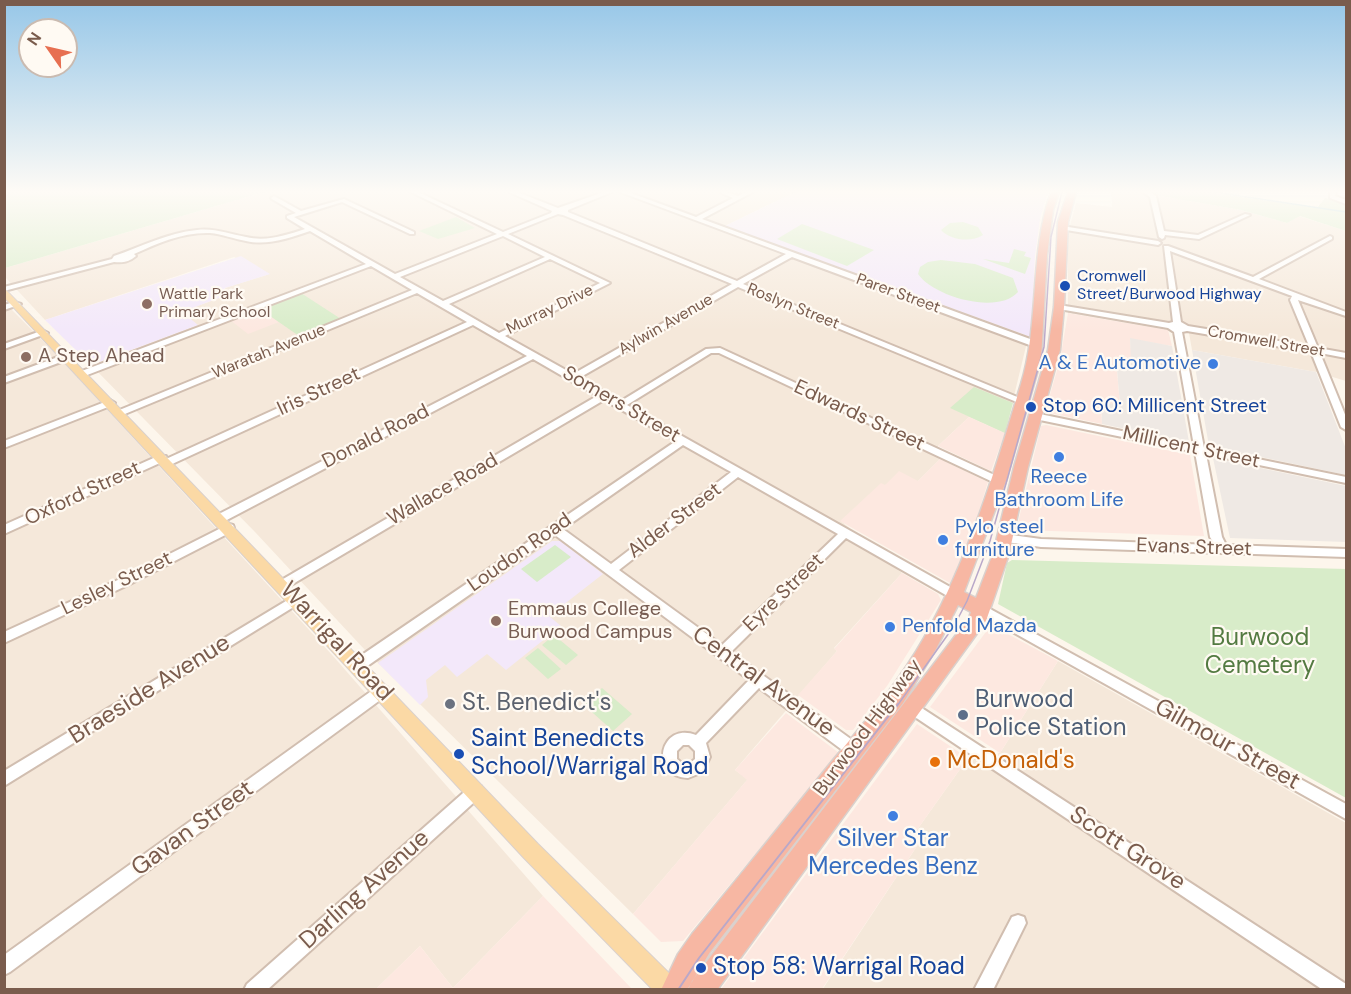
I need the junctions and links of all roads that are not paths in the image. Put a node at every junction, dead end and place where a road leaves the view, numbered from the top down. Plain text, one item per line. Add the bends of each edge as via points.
1 (170, 238) edge
2 (252, 238) edge
3 (279, 238) edge
4 (325, 238) edge
5 (492, 238) edge
6 (509, 238) edge
7 (626, 238) edge
8 (749, 238) edge
9 (1045, 238) edge
10 (1062, 238) edge
11 (1130, 238) edge
12 (1161, 238) edge
13 (1192, 238) edge
14 (1330, 238) dead end
15 (1162, 244) junction
16 (791, 254) junction
17 (550, 257) junction
18 (371, 264) junction
19 (394, 277) junction
20 (1254, 279) junction
21 (737, 284) junction
22 (4, 290) edge
23 (418, 290) junction
24 (1296, 296) junction
25 (17, 304) junction
26 (443, 304) junction
27 (1059, 307) junction
28 (4, 308) edge
29 (1347, 314) edge
30 (1039, 318) junction
31 (473, 322) junction
32 (1178, 327) junction
33 (44, 333) junction
34 (498, 336) junction
35 (1038, 345) junction
36 (4, 347) edge
37 (1054, 350) junction
38 (1314, 350) junction
39 (1347, 355) edge
40 (533, 356) junction
41 (66, 357) junction
42 (82, 374) junction
43 (573, 378) junction
44 (4, 380) edge
45 (604, 396) junction
46 (1022, 401) junction
47 (621, 405) junction
48 (115, 408) junction
49 (1035, 416) junction
50 (1347, 426) edge
51 (683, 441) junction
52 (4, 445) edge
53 (1200, 450) junction
54 (164, 460) junction
55 (738, 472) junction
56 (1347, 480) edge
57 (999, 481) junction
58 (1015, 489) junction
59 (224, 523) junction
60 (555, 529) junction
61 (4, 530) edge
62 (845, 533) junction
63 (1002, 546) junction
64 (1223, 549) junction
65 (1347, 553) edge
66 (973, 557) junction
67 (611, 570) junction
68 (282, 585) junction
69 (955, 595) junction
70 (296, 600) junction
71 (981, 609) junction
72 (4, 638) edge
73 (722, 653) junction
74 (357, 666) junction
75 (759, 679) junction
76 (382, 691) junction
77 (896, 697) junction
78 (914, 709) junction
79 (697, 742) dead end
80 (854, 750) junction
81 (872, 764) junction
82 (4, 779) edge
83 (476, 791) junction
84 (1347, 812) edge
85 (1018, 924) dead end
86 (4, 966) edge
87 (253, 990) edge
88 (672, 990) edge
89 (700, 990) edge
90 (983, 990) edge
91 (1340, 990) edge

1 - 22 street via 114,260
2 - 3 street
4 - 18 street, Somers Street
5 - 19 street
6 - 17 street, Murray Drive
7 - 21 street, Roslyn Street
8 - 16 street, Parer Street
9 - 30 highway, Burwood Highway
10 - 27 highway, Burwood Highway
11 - 15 street
12 - 15 street
13 - 15 street
14 - 20 street
15 - 20 street
15 - 32 street
16 - 21 street, Aylwin Avenue
16 - 35 street, Parer Street
17 - 26 street
17 - 34 street, Murray Drive via 606,283
18 - 19 street, Somers Street
18 - 42 street
19 - 23 street, Somers Street
20 - 24 street
21 - 43 street, Aylwin Avenue
21 - 46 street, Roslyn Street
22 - 25 main road, Warrigal Road
23 - 26 street, Somers Street
23 - 48 street, Waratah Avenue
24 - 29 street
24 - 38 street via 1294,300
25 - 28 street
25 - 33 main road, Warrigal Road
26 - 31 street, Somers Street
27 - 30 highway via 1047,307
27 - 32 street, Cromwell Street
27 - 37 highway, Burwood Highway
30 - 35 highway, Burwood Highway
31 - 34 street, Somers Street
31 - 54 street, Iris Street
32 - 38 street, Cromwell Street
32 - 53 street
33 - 36 street
33 - 41 main road, Warrigal Road
34 - 40 street, Somers Street
35 - 37 highway
35 - 46 highway, Burwood Highway
37 - 49 highway, Burwood Highway
38 - 39 street, Cromwell Street
38 - 50 street
40 - 43 street, Somers Street
40 - 59 street, Donald Road
41 - 42 main road, Warrigal Road
41 - 44 street
42 - 48 main road, Warrigal Road
43 - 45 street, Somers Street
45 - 47 street, Somers Street
45 - 68 street, Wallace Road
46 - 57 highway, Burwood Highway
47 - 51 street, Somers Street
47 - 57 street, Edwards Street via 709,351 720,350
48 - 52 street, Waratah Avenue
48 - 54 main road, Warrigal Road
49 - 53 street, Millicent Street
49 - 58 highway, Burwood Highway
51 - 55 street, Somers Street
51 - 60 street, Loudon Road
53 - 56 street, Millicent Street
53 - 64 street via 1216,537
54 - 59 main road, Warrigal Road
54 - 61 street, Oxford Street
55 - 62 street, Somers Street
55 - 67 street, Alder Street
57 - 58 highway
57 - 66 highway, Burwood Highway
58 - 63 highway, Burwood Highway
59 - 68 main road, Warrigal Road
59 - 72 street, Lesley Street via 124,582
60 - 67 street, Central Avenue
60 - 74 street, Loudon Road
62 - 69 street, Somers Street
62 - 73 street, Eyre Street
63 - 64 street, Evans Street via 1041,543
63 - 66 highway via 990,541
63 - 71 highway, Burwood Highway
64 - 65 street, Evans Street
66 - 69 highway, Burwood Highway
67 - 73 street, Central Avenue
68 - 70 main road, Warrigal Road
69 - 71 highway
69 - 77 highway, Burwood Highway
70 - 74 main road, Warrigal Road
70 - 82 street, Braeside Avenue
71 - 78 highway, Burwood Highway via 968,636
71 - 84 street, Gilmour Street
73 - 75 street, Central Avenue
74 - 76 main road, Warrigal Road
75 - 79 street
75 - 80 street, Central Avenue
76 - 83 main road, Warrigal Road
76 - 86 street, Gavan Street
77 - 78 highway
77 - 80 highway, Burwood Highway
78 - 81 highway, Burwood Highway
78 - 91 street, Scott Grove
80 - 81 highway
80 - 88 highway, Burwood Highway via 701,943
81 - 89 highway, Burwood Highway
83 - 87 street, Darling Avenue
83 - 88 main road, Warrigal Road via 566,887
85 - 90 street

